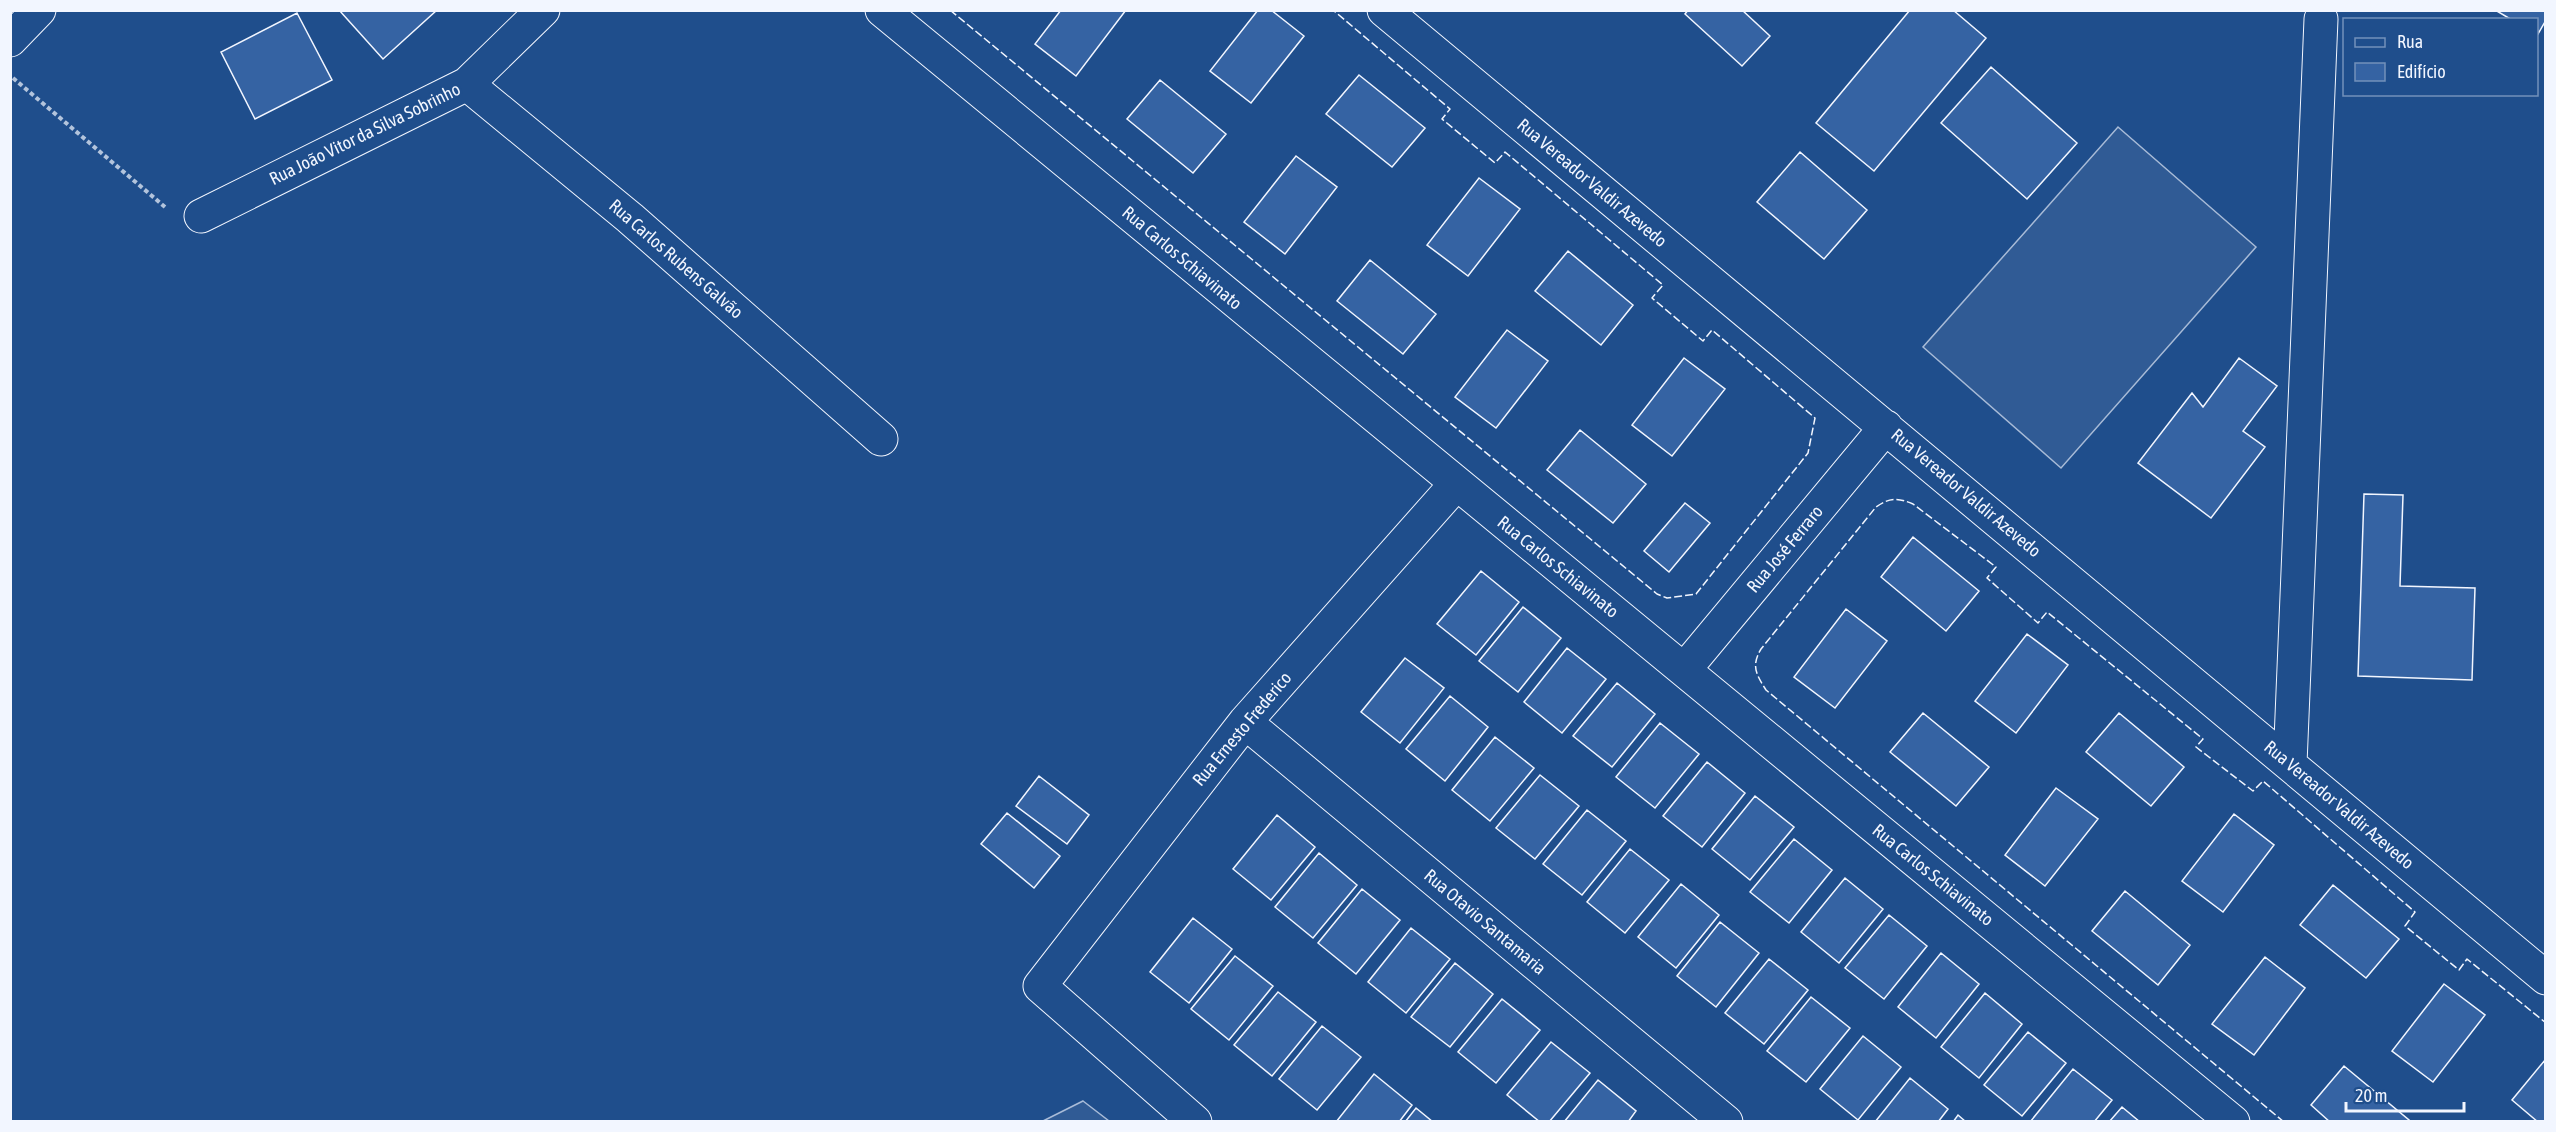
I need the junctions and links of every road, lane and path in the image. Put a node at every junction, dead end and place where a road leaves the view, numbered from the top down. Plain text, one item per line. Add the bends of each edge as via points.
1 (39, 10) edge
2 (543, 10) edge
3 (882, 10) edge
4 (1384, 10) edge
5 (2321, 19) dead end
6 (10, 40) edge
7 (10, 76) edge
8 (467, 84) junction
9 (201, 216) joint
10 (1886, 427) junction
11 (881, 439) dead end
12 (1456, 484) junction
13 (1684, 670) junction
14 (1245, 722) junction
15 (2290, 764) junction
16 (2546, 978) edge
17 (1196, 1122) edge
18 (1726, 1122) edge
19 (2234, 1122) edge

1 - 6 street
2 - 8 street, Rua João Vitor da Silva Sobrinho
3 - 12 street, Rua Carlos Schiavinato
4 - 10 street, Rua Vereador Valdir Azevedo
5 - 15 street
7 - 9 path via 173,214 186,218
8 - 9 street, Rua João Vitor da Silva Sobrinho
8 - 11 street, Rua Carlos Rubens Galvão via 630,218
10 - 13 street, Rua José Ferraro
10 - 15 street, Rua Vereador Valdir Azevedo
12 - 13 street, Rua Carlos Schiavinato
12 - 14 street, Rua Ernesto Frederico
13 - 19 street, Rua Carlos Schiavinato
14 - 17 street, Rua Ernesto Frederico via 1040,986
14 - 18 street, Rua Otavio Santamaria
15 - 16 street, Rua Vereador Valdir Azevedo

